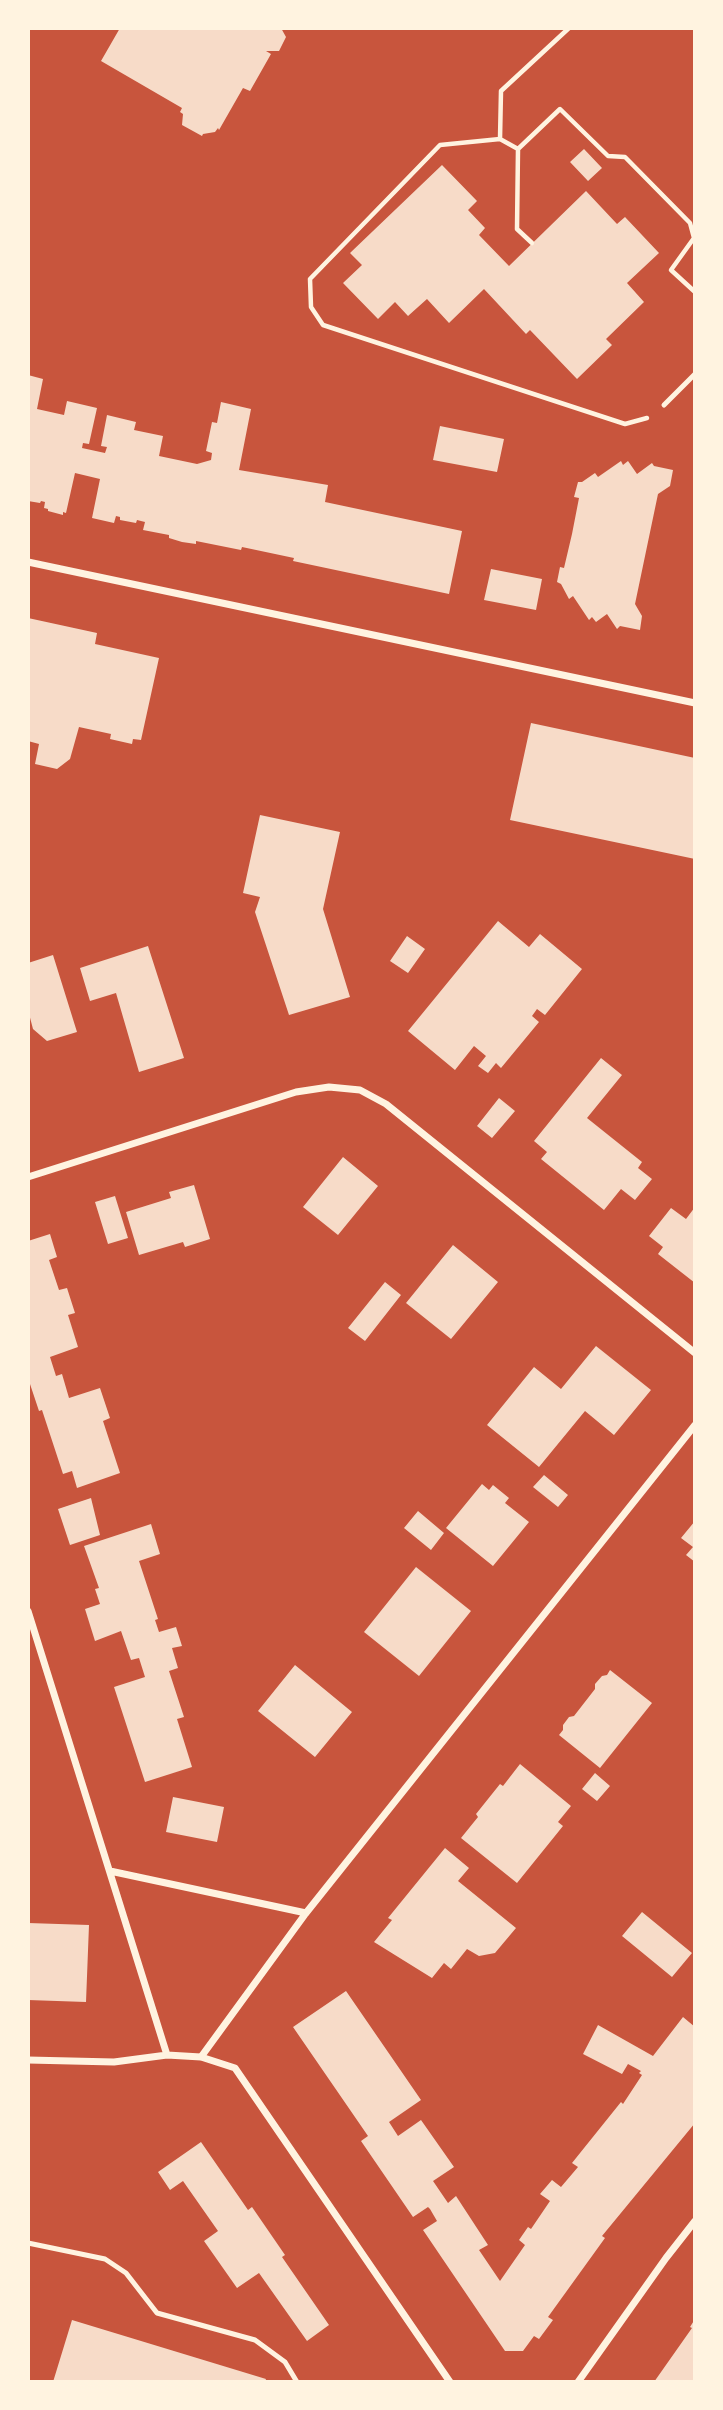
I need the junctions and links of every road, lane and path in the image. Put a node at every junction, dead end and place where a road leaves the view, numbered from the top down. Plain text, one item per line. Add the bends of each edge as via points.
1 (569, 28) edge
2 (500, 139) junction
3 (518, 149) junction
4 (532, 243) dead end
5 (695, 292) edge
6 (695, 374) edge
7 (664, 405) joint
8 (28, 562) edge
9 (695, 703) edge
10 (28, 1177) edge
11 (695, 1353) edge
12 (695, 1425) edge
13 (28, 1611) edge
14 (110, 1871) junction
15 (306, 1913) junction
16 (167, 2055) junction
17 (201, 2057) junction
18 (28, 2060) edge
19 (695, 2221) edge
20 (28, 2243) edge
21 (297, 2382) edge
22 (450, 2382) edge
23 (578, 2382) edge

1 - 2 path via 501,91
2 - 3 path
2 - 7 path via 440,145 310,279 311,307 323,325 625,424 647,418
3 - 4 path via 517,229
3 - 5 path via 560,109 608,156 625,158 690,223 694,238 671,270
6 - 7 lane
8 - 9 street
10 - 11 street via 296,1092 329,1087 360,1090 386,1104
12 - 15 street
13 - 14 street
14 - 15 street
14 - 16 street
15 - 17 street
16 - 17 street
16 - 18 street via 114,2062
17 - 22 street via 235,2068
19 - 23 street
20 - 21 lane via 104,2259 126,2273 157,2313 256,2340 285,2362

